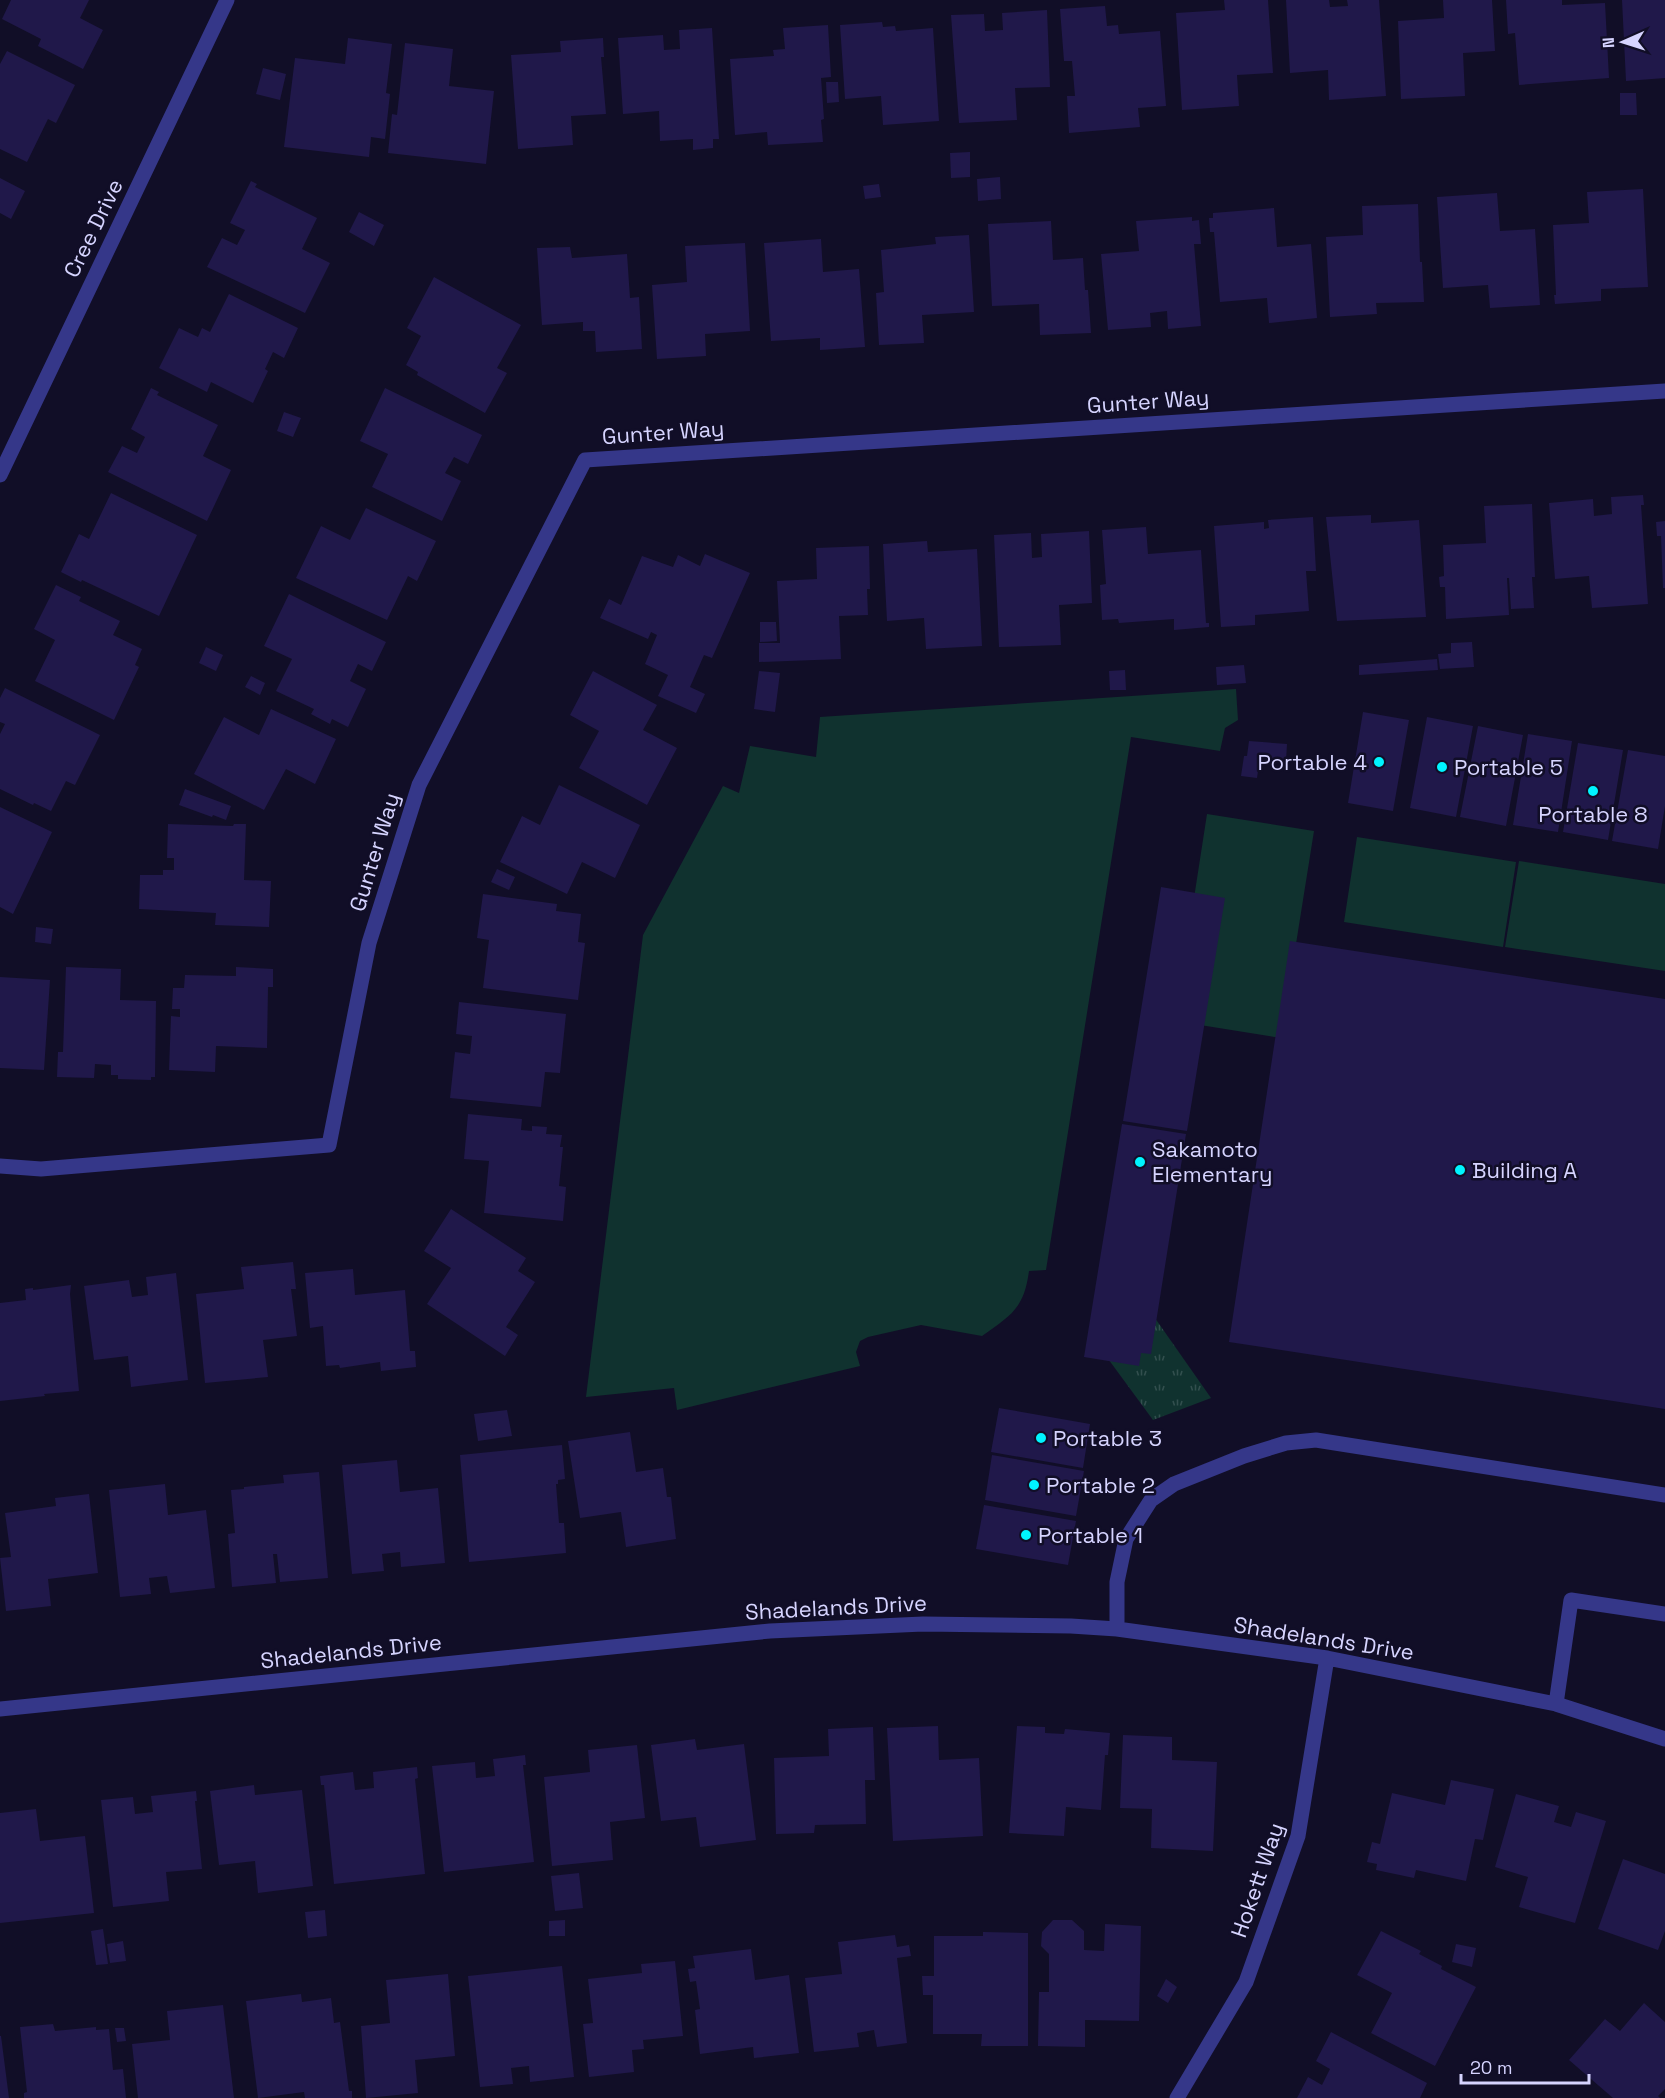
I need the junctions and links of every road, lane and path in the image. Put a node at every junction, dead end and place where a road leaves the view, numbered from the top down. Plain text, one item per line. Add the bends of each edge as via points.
1 (227, 0) edge
2 (1665, 391) edge
3 (0, 475) edge
4 (0, 1166) edge
5 (1665, 1496) edge
6 (1665, 1614) edge
7 (1117, 1629) junction
8 (1327, 1658) junction
9 (1556, 1704) junction
10 (0, 1709) edge
11 (1665, 1739) edge
12 (1177, 2098) edge

1 - 3 street, Cree Drive
2 - 4 street, Gunter Way via 585,460 418,785 369,943 329,1145 41,1169
5 - 7 street via 1316,1440 1286,1443 1174,1484 1151,1500 1126,1539 1117,1581
6 - 9 street via 1571,1600
7 - 8 street, Shadelands Drive
7 - 10 street, Shadelands Drive via 923,1624 770,1631
8 - 9 street, Shadelands Drive
8 - 12 street, Hokett Way via 1298,1836 1246,1982
9 - 11 street, Shadelands Drive

